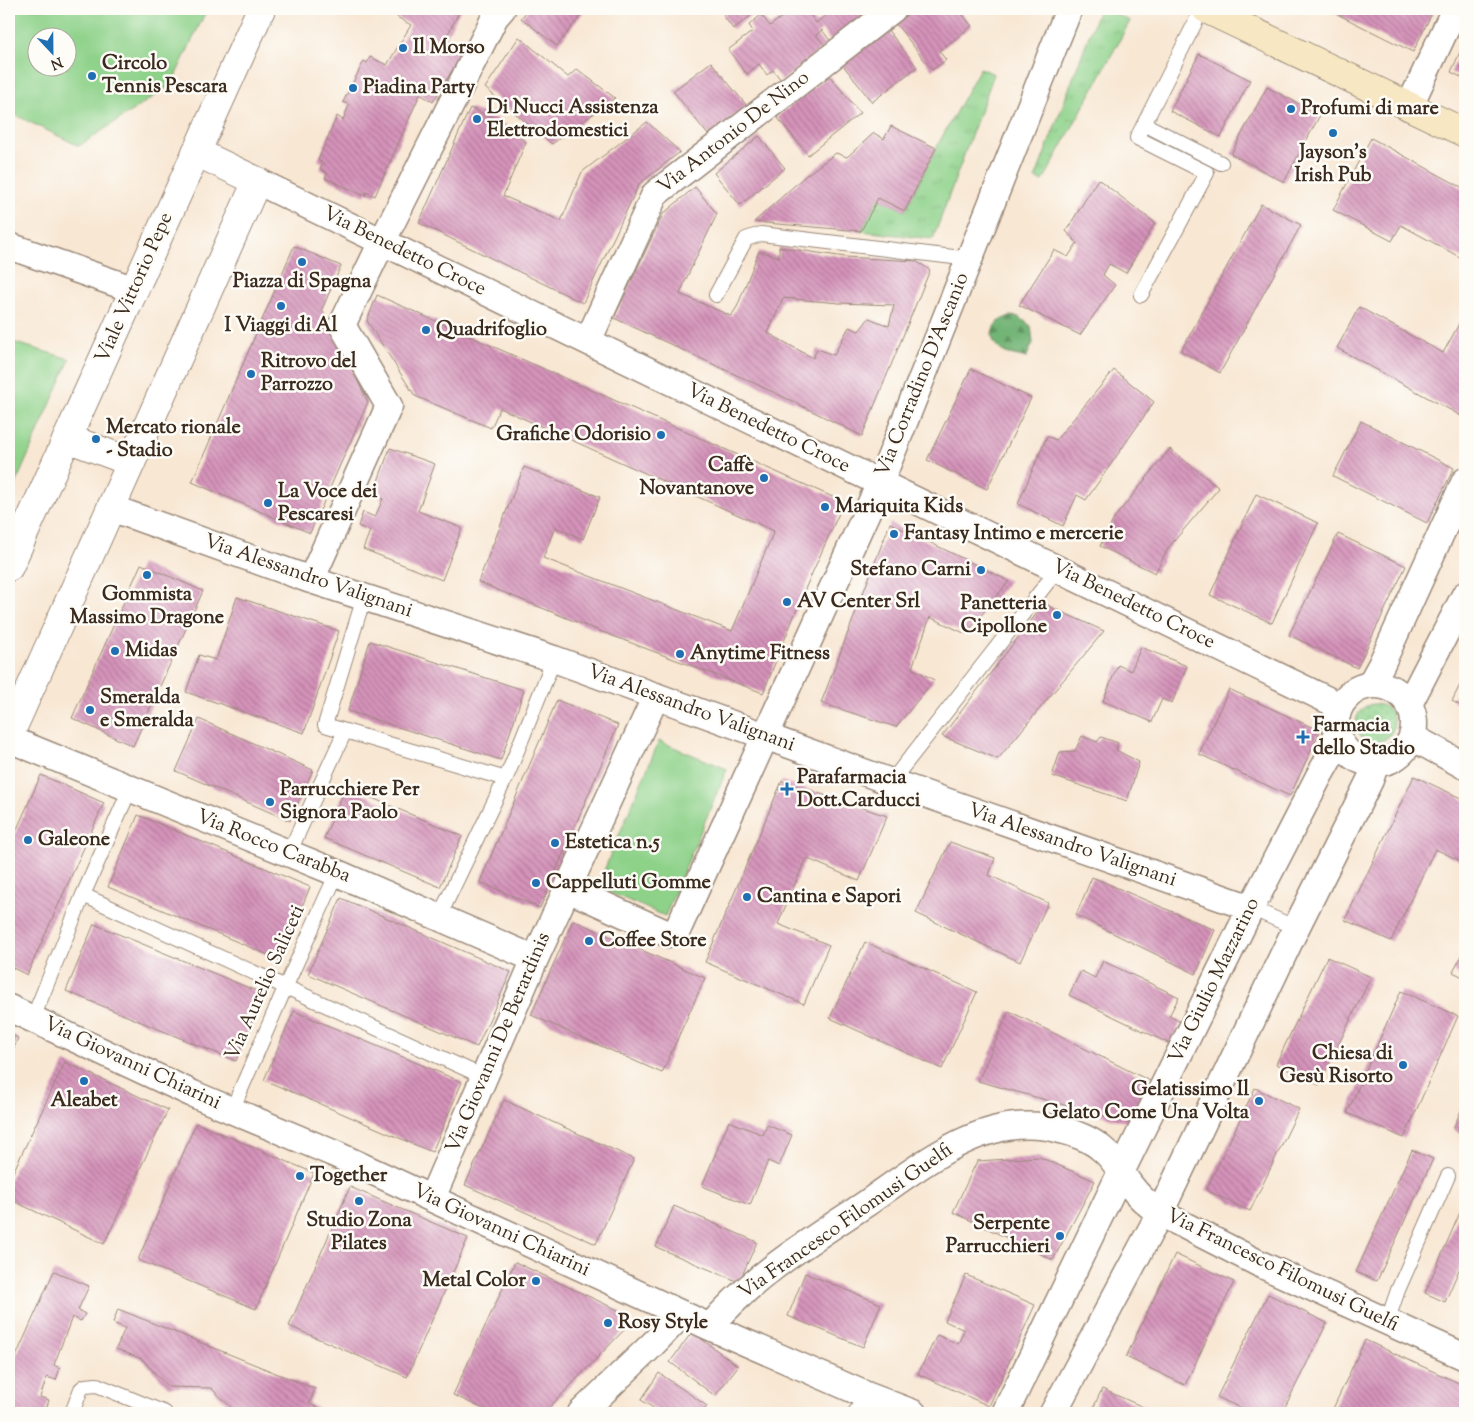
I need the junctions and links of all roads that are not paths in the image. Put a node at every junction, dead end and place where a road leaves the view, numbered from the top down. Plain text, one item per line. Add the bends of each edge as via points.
1 (262, 9) edge
2 (502, 9) edge
3 (893, 9) edge
4 (1069, 9) edge
5 (1204, 9) edge
6 (1455, 9) edge
7 (1409, 107) junction
8 (1144, 124) junction
9 (1465, 133) edge
10 (196, 152) junction
11 (1221, 163) dead end
12 (257, 181) junction
13 (382, 242) junction
14 (9, 246) edge
15 (970, 259) junction
16 (135, 290) junction
17 (1141, 294) dead end
18 (716, 295) dead end
19 (588, 342) junction
20 (67, 438) junction
21 (131, 462) junction
22 (1465, 481) edge
23 (880, 482) junction
24 (111, 508) junction
25 (9, 567) edge
26 (1058, 569) junction
27 (311, 580) junction
28 (1465, 595) edge
29 (364, 597) junction
30 (554, 659) junction
31 (1370, 685) junction
32 (656, 696) junction
33 (1409, 704) junction
34 (1340, 706) junction
35 (345, 731) junction
36 (764, 736) junction
37 (1412, 737) junction
38 (9, 738) edge
39 (1339, 741) junction
40 (1376, 763) junction
41 (1465, 766) edge
42 (506, 779) junction
43 (891, 782) junction
44 (130, 788) junction
45 (290, 853) junction
46 (337, 873) junction
47 (568, 889) junction
48 (83, 895) junction
49 (1251, 908) junction
50 (440, 917) junction
51 (1296, 928) junction
52 (535, 959) junction
53 (285, 988) junction
54 (9, 1008) edge
55 (33, 1018) junction
56 (484, 1077) junction
57 (232, 1110) junction
58 (1121, 1172) junction
59 (1448, 1176) dead end
60 (432, 1198) junction
61 (1160, 1213) junction
62 (682, 1314) junction
63 (1387, 1322) junction
64 (710, 1327) junction
65 (1465, 1358) edge
66 (860, 1404) edge
67 (72, 1413) edge
68 (165, 1413) edge
69 (581, 1413) edge
70 (913, 1413) edge
71 (1005, 1413) edge
72 (1053, 1413) edge

1 - 10 street, Viale Vittorio Pepe
2 - 13 street
3 - 19 street, Via Antonio De Nino via 655,194
4 - 15 street, Via Corradino D'Ascanio
5 - 7 main road
5 - 8 lane
6 - 7 street
7 - 9 main road
8 - 11 lane
8 - 17 lane via 1137,138 1207,173
10 - 12 street, Via Benedetto Croce
10 - 16 street, Viale Vittorio Pepe
12 - 13 street, Via Benedetto Croce
12 - 21 street
13 - 19 street, Via Benedetto Croce
13 - 27 street via 342,325 390,406
14 - 16 street
15 - 18 lane via 761,234 746,239
15 - 23 street, Via Corradino D'Ascanio
16 - 20 street, Viale Vittorio Pepe
19 - 23 street, Via Benedetto Croce
20 - 21 street
20 - 25 street, Viale Vittorio Pepe
21 - 24 street
22 - 31 street
23 - 26 street, Via Benedetto Croce
23 - 36 street, Via Corradino D'Ascanio
24 - 27 street, Via Alessandro Valignani
24 - 38 street
26 - 34 street, Via Benedetto Croce
26 - 43 lane
27 - 29 street, Via Alessandro Valignani
28 - 33 street
29 - 30 street, Via Alessandro Valignani
29 - 35 lane via 325,725
30 - 32 street, Via Alessandro Valignani
30 - 42 lane
31 - 33 street via 1392,688
31 - 34 street via 1350,693
32 - 36 street, Via Alessandro Valignani
32 - 47 street, Via Giovanni De Berardinis
33 - 37 street via 1413,720
34 - 39 street via 1335,721
35 - 42 lane
35 - 45 lane
36 - 43 street, Via Alessandro Valignani
36 - 47 street, Via Corradino D'Ascanio via 677,931 668,934
37 - 40 street via 1398,755
37 - 41 street
38 - 44 street, Via Rocco Carabba
39 - 40 street via 1354,757
39 - 49 street, Via Giulio Mazzarino
40 - 51 street
42 - 50 lane
43 - 49 street, Via Alessandro Valignani
44 - 45 street, Via Rocco Carabba
44 - 48 lane
45 - 46 street, Via Rocco Carabba
46 - 50 street, Via Rocco Carabba
46 - 53 lane, Via Aurelio Saliceti
47 - 52 street, Via Giovanni De Berardinis
48 - 53 lane
48 - 55 lane
49 - 51 lane, Via Alessandro Valignani
49 - 58 street, Via Giulio Mazzarino
50 - 52 street, Via Rocco Carabba
51 - 61 street
52 - 56 street, Via Giovanni De Berardinis
53 - 56 lane
53 - 57 lane, Via Aurelio Saliceti
54 - 55 street, Via Giovanni Chiarini
55 - 57 street, Via Giovanni Chiarini
56 - 60 street, Via Giovanni De Berardinis
57 - 60 street, Via Giovanni Chiarini
58 - 61 street, Via Francesco Filomusi Guelfi via 1137,1194
58 - 64 street, Via Francesco Filomusi Guelfi via 1104,1150 1093,1142 1061,1130 1027,1126 994,1129 960,1143 911,1172 818,1236 758,1278 728,1305
58 - 71 street, Via Giulio Mazzarino
59 - 63 lane
60 - 62 street, Via Giovanni Chiarini
61 - 63 street, Via Francesco Filomusi Guelfi via 1260,1264
61 - 72 street
62 - 64 street, Via Giovanni Chiarini
62 - 69 street
63 - 65 street, Via Francesco Filomusi Guelfi
64 - 66 street, Via Giovanni Chiarini
66 - 70 street, Via Giovanni Chiarini
67 - 68 lane via 80,1390 90,1385 98,1385

